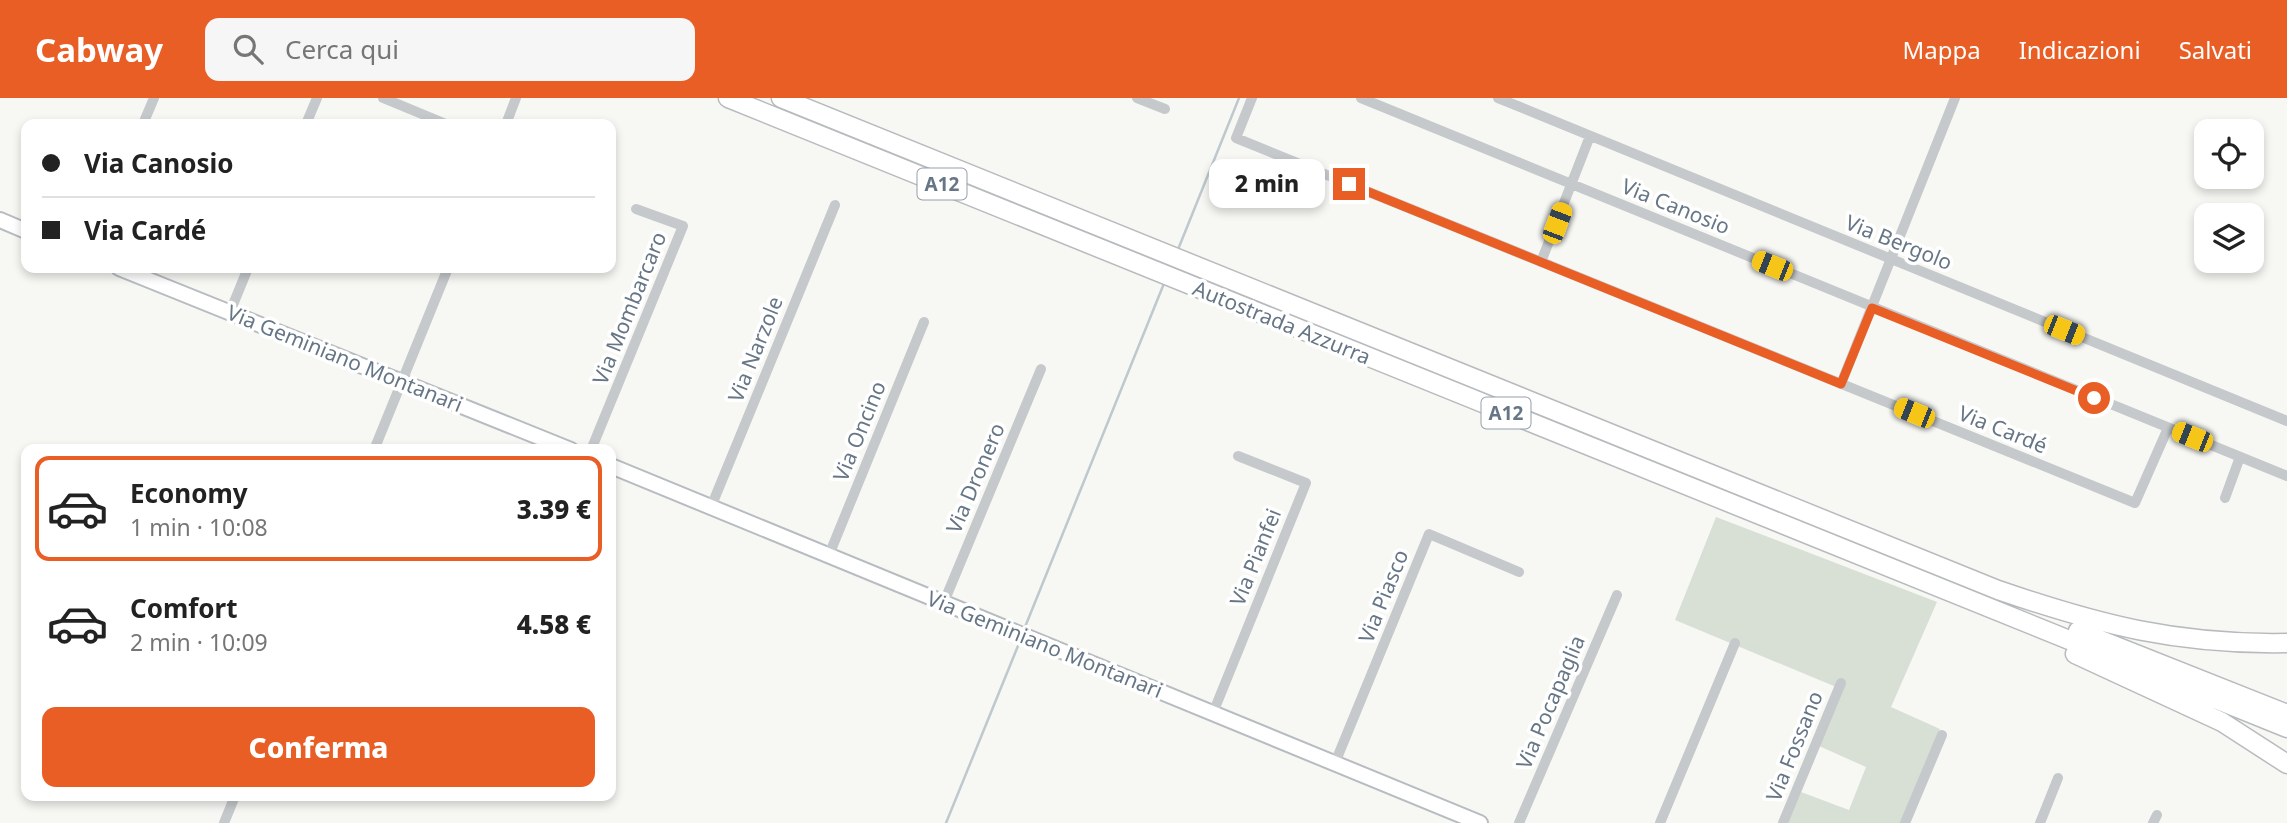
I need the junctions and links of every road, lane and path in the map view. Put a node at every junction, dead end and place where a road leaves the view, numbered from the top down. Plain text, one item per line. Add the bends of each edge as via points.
1 (154, 98) edge
2 (317, 98) edge
3 (383, 98) edge
4 (516, 98) edge
5 (729, 98) edge
6 (781, 98) edge
7 (1137, 98) edge
8 (1252, 98) edge
9 (1361, 98) edge
10 (1498, 98) edge
11 (1955, 98) edge
12 (1165, 109) dead end
13 (145, 119) edge
14 (308, 119) edge
15 (434, 119) edge
16 (508, 119) edge
17 (1590, 136) junction
18 (1572, 184) junction
19 (835, 205) dead end
20 (636, 209) dead end
21 (0, 220) edge
22 (21, 229) edge
23 (1890, 259) junction
24 (1541, 262) junction
25 (132, 273) edge
26 (246, 273) edge
27 (446, 273) edge
28 (1872, 308) junction
29 (230, 312) junction
30 (924, 322) dead end
31 (1041, 369) dead end
32 (402, 382) junction
33 (1841, 384) junction
34 (2287, 421) edge
35 (2168, 428) junction
36 (376, 444) edge
37 (556, 444) edge
38 (593, 444) edge
39 (1238, 456) dead end
40 (2240, 457) junction
41 (616, 468) edge
42 (2287, 476) edge
43 (2225, 498) dead end
44 (711, 507) junction
45 (1840, 529) junction
46 (1835, 547) junction
47 (829, 555) junction
48 (1519, 572) dead end
49 (1617, 595) dead end
50 (944, 602) junction
51 (1735, 643) dead end
52 (2287, 643) edge
53 (1841, 683) dead end
54 (2205, 688) junction
55 (1213, 713) junction
56 (2287, 714) edge
57 (2287, 728) edge
58 (1942, 735) dead end
59 (1335, 763) junction
60 (2287, 764) edge
61 (2058, 779) dead end
62 (233, 801) edge
63 (224, 823) edge
64 (1480, 823) edge
65 (1520, 823) edge
66 (1660, 823) edge
67 (1783, 823) edge
68 (1905, 823) edge
69 (2040, 823) edge

1 - 13 street
2 - 14 street
3 - 15 street
4 - 16 street
5 - 46 highway, Autostrada Azzurra / A12
6 - 45 highway, Autostrada Azzurra / A12
7 - 12 street
8 - 24 street, Via Cardé via 1236,138
9 - 18 street, Via Canosio
10 - 17 street, Via Bergolo
11 - 23 street
17 - 18 street
17 - 23 street, Via Bergolo
18 - 24 street
18 - 28 street, Via Canosio
19 - 44 street, Via Narzole
20 - 38 street, Via Mombarcaro via 683,226
21 - 22 street
23 - 28 street
23 - 34 street, Via Bergolo
24 - 33 street, Via Cardé
25 - 29 street, Via Geminiano Montanari
26 - 29 street
27 - 32 street
28 - 33 street
28 - 35 street, Via Canosio
29 - 32 street, Via Geminiano Montanari
30 - 47 street, Via Oncino
31 - 50 street, Via Dronero
32 - 36 street
32 - 37 street, Via Geminiano Montanari
33 - 35 street, Via Cardé via 2135,503
35 - 40 street, Via Canosio
39 - 55 street, Via Pianfei via 1306,483
40 - 42 street, Via Canosio
40 - 43 street
41 - 44 street, Via Geminiano Montanari
44 - 47 street, Via Geminiano Montanari
45 - 52 highway via 2082,619 2209,642
45 - 54 highway
46 - 54 highway
46 - 60 highway via 2222,722
47 - 50 street, Via Geminiano Montanari
48 - 59 street, Via Piasco via 1429,534
49 - 65 street, Via Pocapaglia
50 - 55 street, Via Geminiano Montanari
51 - 66 street
53 - 67 street, Via Fossano
54 - 56 highway
54 - 57 highway
55 - 59 street, Via Geminiano Montanari
58 - 68 street
59 - 64 street, Via Geminiano Montanari
61 - 69 street
62 - 63 street

